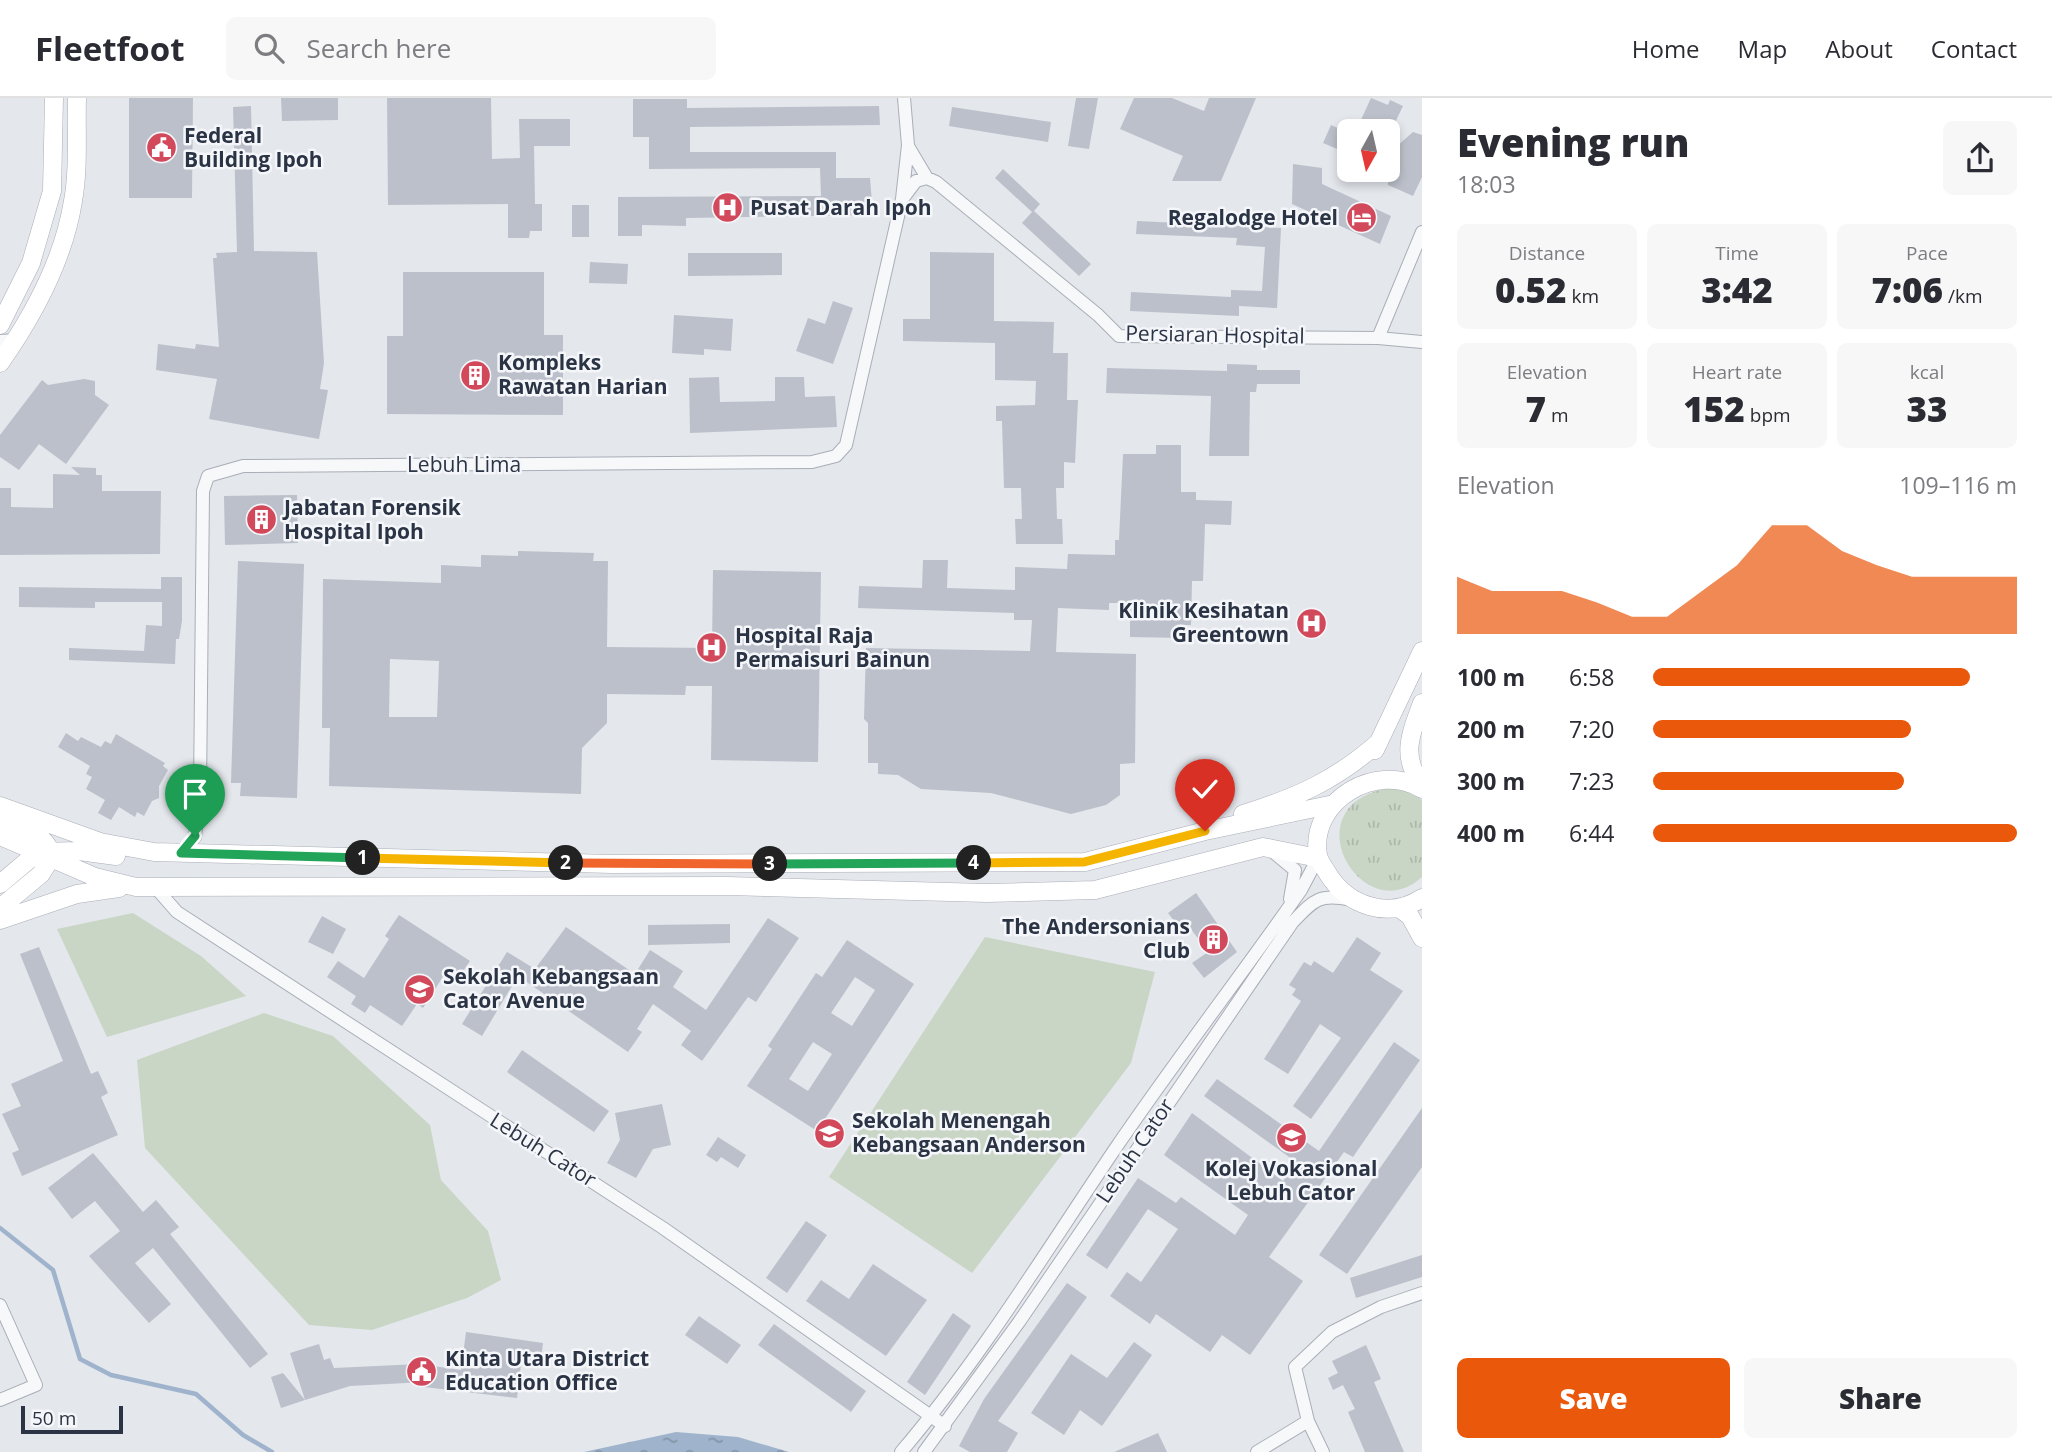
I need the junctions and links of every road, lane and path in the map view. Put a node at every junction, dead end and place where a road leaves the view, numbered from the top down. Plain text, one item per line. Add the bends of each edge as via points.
1 (54, 98) edge
2 (77, 98) edge
3 (904, 98) edge
4 (908, 145) junction
5 (932, 180) junction
6 (902, 200) junction
7 (1422, 232) edge
8 (0, 325) edge
9 (1378, 338) junction
10 (7, 340) edge
11 (1422, 342) edge
12 (0, 363) edge
13 (1422, 650) edge
14 (1422, 704) edge
15 (1379, 742) junction
16 (1422, 787) edge
17 (1352, 789) junction
18 (1334, 804) junction
19 (0, 806) edge
20 (0, 817) edge
21 (1205, 831) junction
22 (2, 842) edge
23 (1263, 847) junction
24 (154, 852) junction
25 (181, 853) junction
26 (47, 854) junction
27 (1318, 858) junction
28 (0, 884) edge
29 (136, 887) junction
30 (155, 887) junction
31 (1422, 898) edge
32 (1355, 901) junction
33 (0, 908) edge
34 (1399, 908) junction
35 (1285, 912) junction
36 (0, 920) edge
37 (1422, 938) edge
38 (1422, 1293) edge
39 (0, 1305) edge
40 (0, 1400) edge
41 (931, 1417) junction
42 (1308, 1421) junction
43 (944, 1426) junction
44 (901, 1452) edge
45 (925, 1452) edge
46 (1256, 1452) edge
47 (1323, 1452) edge

1 - 8 main road via 52,191 31,263
2 - 10 main road via 74,198 68,232 36,305
3 - 4 street, Lebuh Lima
4 - 5 street, Lebuh Lima
4 - 6 street, Lebuh Lima
5 - 6 street via 916,181
5 - 9 street, Persiaran Hospital via 1119,336
6 - 25 street, Lebuh Lima via 846,445 824,461 243,466 208,476 203,491 199,799 195,836
7 - 9 street
9 - 11 street, Persiaran Hospital
10 - 12 main road
13 - 15 main road
14 - 16 main road via 1407,744 1413,772
15 - 17 main road
15 - 21 main road via 1336,777
16 - 17 main road via 1393,778 1372,779
17 - 18 main road
18 - 21 main road
18 - 27 main road via 1324,824
19 - 24 main road via 91,839
20 - 26 main road via 35,834
21 - 25 main road via 1084,862 612,864
22 - 26 main road
23 - 27 main road
23 - 30 main road via 1095,890
23 - 35 street via 1295,870
24 - 25 main road
24 - 26 main road
26 - 28 main road
26 - 29 main road via 95,877
26 - 33 main road via 41,874
27 - 32 main road via 1335,885
27 - 35 street, Lebuh Cator
29 - 30 main road
29 - 36 main road via 77,894
30 - 41 street, Lebuh Cator via 177,912 704,1255
31 - 34 main road
32 - 34 main road
32 - 43 street, Lebuh Cator via 1329,895 1314,901 1292,923
34 - 37 main road via 1410,916
35 - 41 street, Lebuh Cator via 1201,1025
38 - 42 street via 1332,1332 1295,1367
39 - 40 street via 36,1385
41 - 43 street, Lebuh Cator
41 - 44 street
42 - 46 street
42 - 47 street
43 - 45 street

